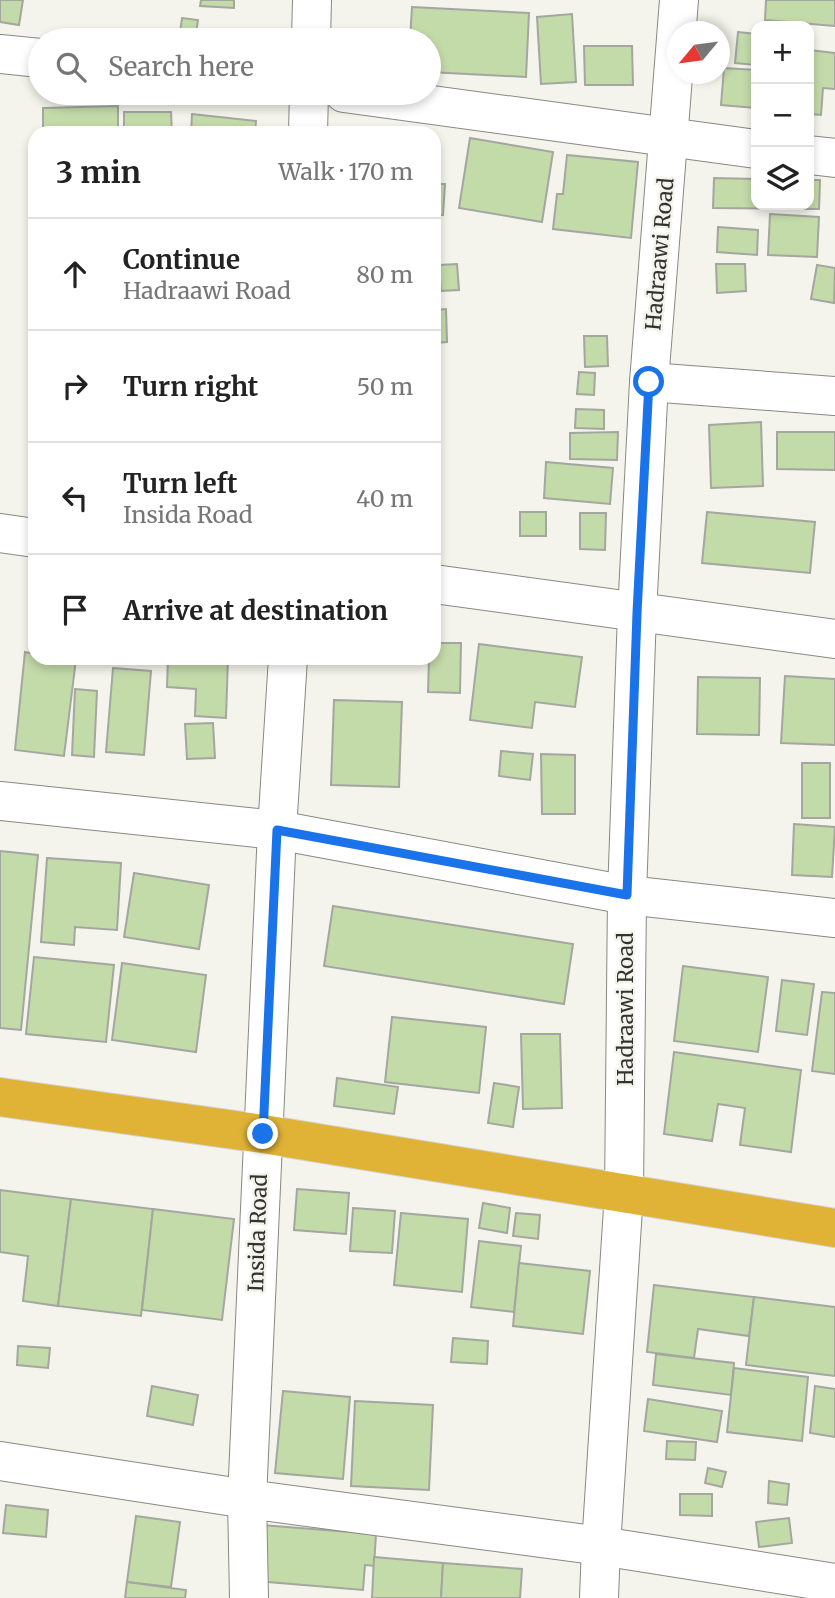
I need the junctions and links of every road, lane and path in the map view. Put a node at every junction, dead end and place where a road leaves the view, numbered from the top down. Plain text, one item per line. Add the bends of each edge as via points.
1 (312, 0) edge
2 (679, 0) edge
3 (311, 28) edge
4 (0, 54) edge
5 (28, 57) edge
6 (309, 105) edge
7 (429, 105) edge
8 (308, 126) edge
9 (670, 139) junction
10 (751, 148) edge
11 (814, 156) edge
12 (835, 158) edge
13 (649, 382) junction
14 (835, 396) edge
15 (0, 533) edge
16 (28, 537) edge
17 (441, 585) edge
18 (637, 613) junction
19 (835, 639) edge
20 (288, 665) edge
21 (0, 801) edge
22 (277, 830) junction
23 (627, 895) junction
24 (835, 918) edge
25 (0, 1097) edge
26 (263, 1134) junction
27 (624, 1193) junction
28 (835, 1228) edge
29 (0, 1461) edge
30 (247, 1499) junction
31 (601, 1546) junction
32 (835, 1583) edge
33 (249, 1598) edge
34 (599, 1598) edge

1 - 3 street
2 - 9 street, Hadraawi Road
4 - 5 street
6 - 8 street
7 - 9 street
9 - 10 street
9 - 13 street, Hadraawi Road
11 - 12 street
13 - 14 street
13 - 18 street, Hadraawi Road
15 - 16 street
17 - 18 street
18 - 19 street
18 - 23 street, Hadraawi Road
20 - 22 street, Insida Road
21 - 22 street
22 - 23 street
22 - 26 street, Insida Road
23 - 24 street
23 - 27 street, Hadraawi Road
25 - 26 highway
26 - 27 highway
26 - 30 street, Insida Road
27 - 28 highway
27 - 31 street, Hadraawi Road
29 - 30 street
30 - 31 street
30 - 33 street, Insida Road
31 - 32 street
31 - 34 street, Hadraawi Road

